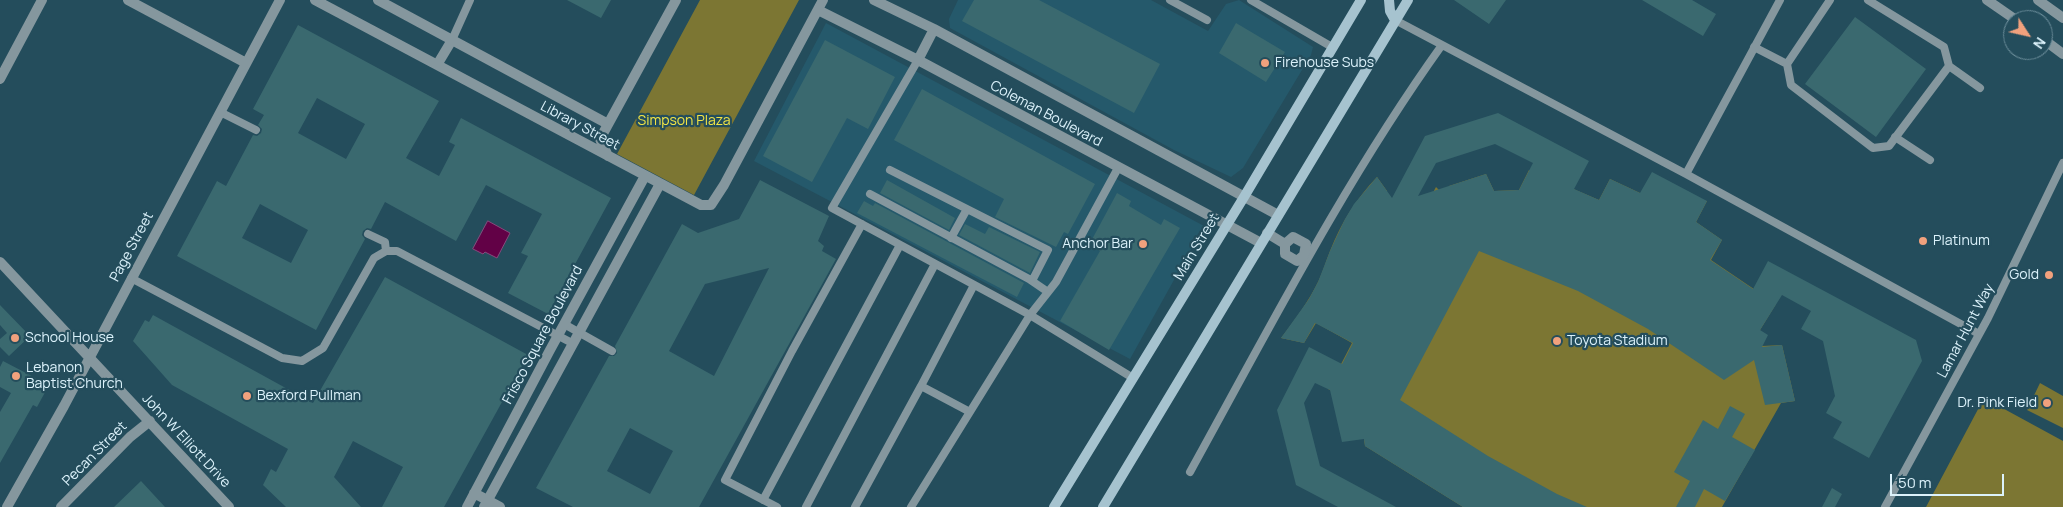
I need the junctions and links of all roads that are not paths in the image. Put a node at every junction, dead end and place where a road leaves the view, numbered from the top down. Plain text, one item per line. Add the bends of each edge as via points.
1 (42, 0) edge
2 (128, 0) edge
3 (280, 0) edge
4 (314, 0) edge
5 (378, 0) edge
6 (470, 0) edge
7 (676, 0) edge
8 (823, 0) edge
9 (874, 0) edge
10 (1170, 0) edge
11 (1251, 0) edge
12 (1361, 0) edge
13 (1389, 0) edge
14 (1408, 0) edge
15 (1780, 0) edge
16 (1830, 0) edge
17 (1868, 0) edge
18 (1987, 0) edge
19 (2038, 0) edge
20 (818, 10) junction
21 (2003, 11) edge
22 (2063, 18) edge
23 (1207, 20) dead end
24 (1395, 20) junction
25 (934, 29) junction
26 (452, 40) junction
27 (1442, 45) junction
28 (1332, 47) junction
29 (1754, 47) junction
30 (918, 60) junction
31 (246, 63) junction
32 (1787, 64) junction
33 (437, 65) junction
34 (1949, 66) junction
35 (0, 79) edge
36 (1980, 88) dead end
37 (220, 112) junction
38 (608, 124) junction
39 (256, 130) dead end
40 (1895, 137) junction
41 (608, 156) junction
42 (1930, 160) dead end
43 (2063, 163) edge
44 (1118, 168) junction
45 (890, 170) dead end
46 (1686, 174) junction
47 (645, 176) junction
48 (660, 184) junction
49 (870, 194) dead end
50 (1244, 197) junction
51 (967, 209) junction
52 (1278, 215) junction
53 (862, 224) junction
54 (1226, 226) junction
55 (1267, 233) junction
56 (368, 234) dead end
57 (951, 238) junction
58 (1261, 243) junction
59 (900, 245) junction
60 (386, 251) junction
61 (1307, 257) junction
62 (0, 262) edge
63 (935, 264) junction
64 (131, 278) junction
65 (1032, 281) junction
66 (974, 285) junction
67 (1048, 292) junction
68 (1030, 315) junction
69 (564, 324) junction
70 (578, 332) junction
71 (1979, 334) junction
72 (558, 336) junction
73 (572, 342) junction
74 (612, 351) dead end
75 (90, 356) junction
76 (1133, 378) junction
77 (921, 386) junction
78 (970, 412) junction
79 (150, 421) junction
80 (1190, 472) dead end
81 (474, 493) junction
82 (763, 500) junction
83 (486, 504) edge
84 (7, 507) edge
85 (61, 507) edge
86 (229, 507) edge
87 (467, 507) edge
88 (500, 507) edge
89 (777, 507) edge
90 (806, 507) edge
91 (855, 507) edge
92 (911, 507) edge
93 (1054, 507) edge
94 (1104, 507) edge
95 (1885, 507) edge

1 - 35 street
2 - 31 street
3 - 31 street, Page Street
4 - 33 street, Library Street
5 - 26 street, Library Street
6 - 26 lane
7 - 38 street
8 - 20 street
9 - 25 street, Coleman Boulevard
10 - 23 lane
11 - 28 lane
12 - 28 main road, Main Street
13 - 24 main road
14 - 24 main road
15 - 29 lane
16 - 32 lane
17 - 34 lane via 1944,48
18 - 21 street
19 - 22 street
20 - 30 street, Coleman Boulevard
20 - 48 street, Library Street via 711,205 701,205
24 - 27 lane
24 - 52 main road
25 - 30 street
25 - 50 street, Coleman Boulevard
26 - 33 street
26 - 38 street, Library Street
27 - 46 lane
27 - 61 lane via 1402,101
28 - 50 main road, Main Street
29 - 32 lane
29 - 46 lane
30 - 44 street, Coleman Boulevard
30 - 53 lane via 832,208
31 - 37 street, Page Street
32 - 40 lane via 1791,85 1873,148 1889,146
33 - 41 street, Library Street
34 - 36 lane
34 - 40 lane
37 - 39 lane
37 - 64 street, Page Street
38 - 41 street via 600,139
40 - 42 lane
41 - 47 street, Library Street
43 - 71 lane, Lamar Hunt Way
44 - 54 street, Coleman Boulevard
44 - 67 lane
45 - 51 lane
46 - 71 lane
47 - 48 street, Library Street
47 - 69 street, Frisco Square Boulevard
48 - 70 street
49 - 57 lane
50 - 52 street, Coleman Boulevard
50 - 54 main road, Main Street
51 - 57 lane
51 - 65 lane via 1048,250
52 - 55 main road
53 - 59 lane
53 - 82 lane via 726,480
54 - 58 street, Coleman Boulevard
54 - 76 main road, Main Street
55 - 58 main road
55 - 61 street via 1285,244 1285,254 1297,261
56 - 60 lane via 385,242
57 - 65 lane
58 - 94 main road
59 - 63 lane
59 - 82 lane
60 - 64 lane via 374,258 323,348 302,361 282,358
60 - 72 lane via 397,251
61 - 80 lane
62 - 75 street, John W Elliott Drive
63 - 66 lane
63 - 90 lane
64 - 75 street, Page Street
65 - 67 lane
66 - 68 lane
66 - 77 lane
67 - 68 lane
68 - 76 lane
68 - 78 lane
69 - 70 lane
69 - 72 street, Frisco Square Boulevard
70 - 73 street
70 - 74 lane
71 - 95 lane, Lamar Hunt Way
72 - 73 lane
72 - 81 street, Frisco Square Boulevard
73 - 83 street
75 - 79 street, John W Elliott Drive
75 - 84 street, Page Street
76 - 93 main road, Main Street
77 - 78 lane
77 - 91 lane
78 - 92 lane
79 - 85 street, Pecan Street
79 - 86 street, John W Elliott Drive
81 - 83 street
81 - 87 street, Frisco Square Boulevard
82 - 89 lane
83 - 88 street

